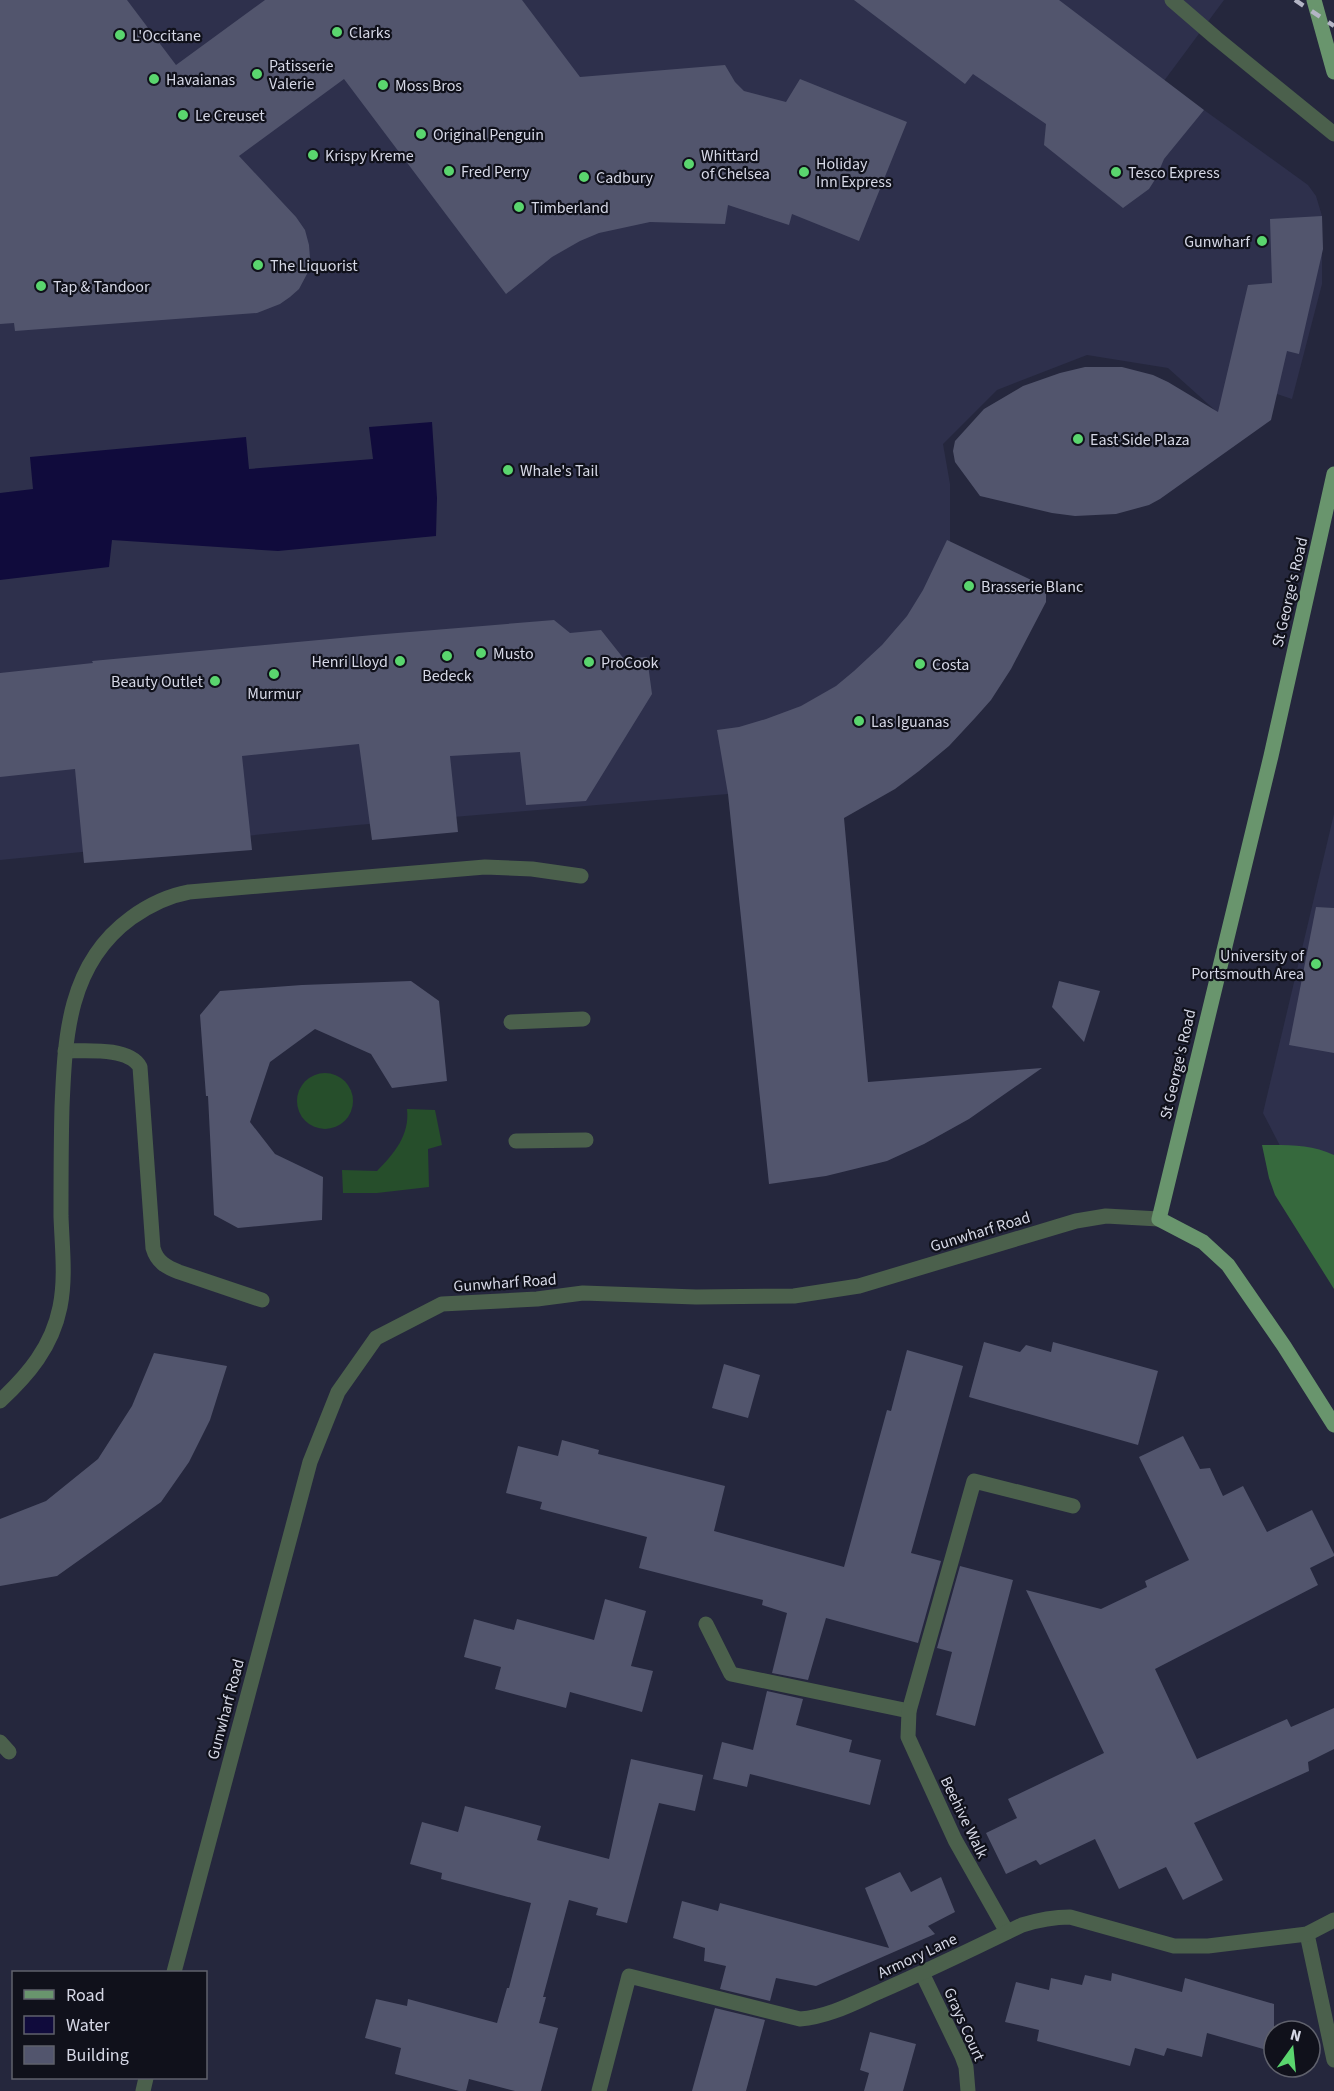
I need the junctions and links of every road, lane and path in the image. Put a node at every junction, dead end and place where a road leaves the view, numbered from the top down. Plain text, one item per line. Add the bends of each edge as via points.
1 (1172, 0) edge
2 (1314, 0) edge
3 (1334, 72) edge
4 (1334, 134) edge
5 (1334, 474) edge
6 (581, 876) dead end
7 (583, 1019) dead end
8 (511, 1022) dead end
9 (65, 1051) junction
10 (586, 1140) dead end
11 (516, 1141) dead end
12 (1159, 1219) junction
13 (262, 1300) dead end
14 (0, 1401) edge
15 (1334, 1425) edge
16 (1073, 1506) dead end
17 (706, 1624) dead end
18 (909, 1711) junction
19 (1334, 1920) edge
20 (1006, 1932) junction
21 (1306, 1934) junction
22 (174, 1971) edge
23 (921, 1973) junction
24 (1334, 2060) edge
25 (599, 2091) edge
26 (968, 2091) edge

1 - 4 street
2 - 3 main road
5 - 12 main road, St George's Road via 1271,756
6 - 9 street via 486,867 171,896 143,910 110,936 89,964 78,990
7 - 8 street
9 - 13 street via 123,1054 137,1060 153,1248 158,1259 179,1272
9 - 14 street via 61,1151 64,1264 60,1308 42,1356
10 - 11 street
12 - 15 main road via 1211,1247 1228,1265
12 - 22 street, Gunwharf Road via 1090,1218 859,1286 794,1296 583,1293 442,1304 376,1338 338,1392 310,1462
16 - 18 street, Beehive Walk via 974,1481
17 - 18 street via 731,1674
18 - 20 street, Beehive Walk via 908,1737 955,1840
19 - 21 street, Armory Lane
20 - 21 street, Armory Lane via 1022,1924 1070,1917 1174,1946 1208,1946
20 - 23 street, Armory Lane
21 - 24 street
23 - 25 street, Armory Lane via 812,2019 629,1976
23 - 26 street, Grays Court via 962,2056

